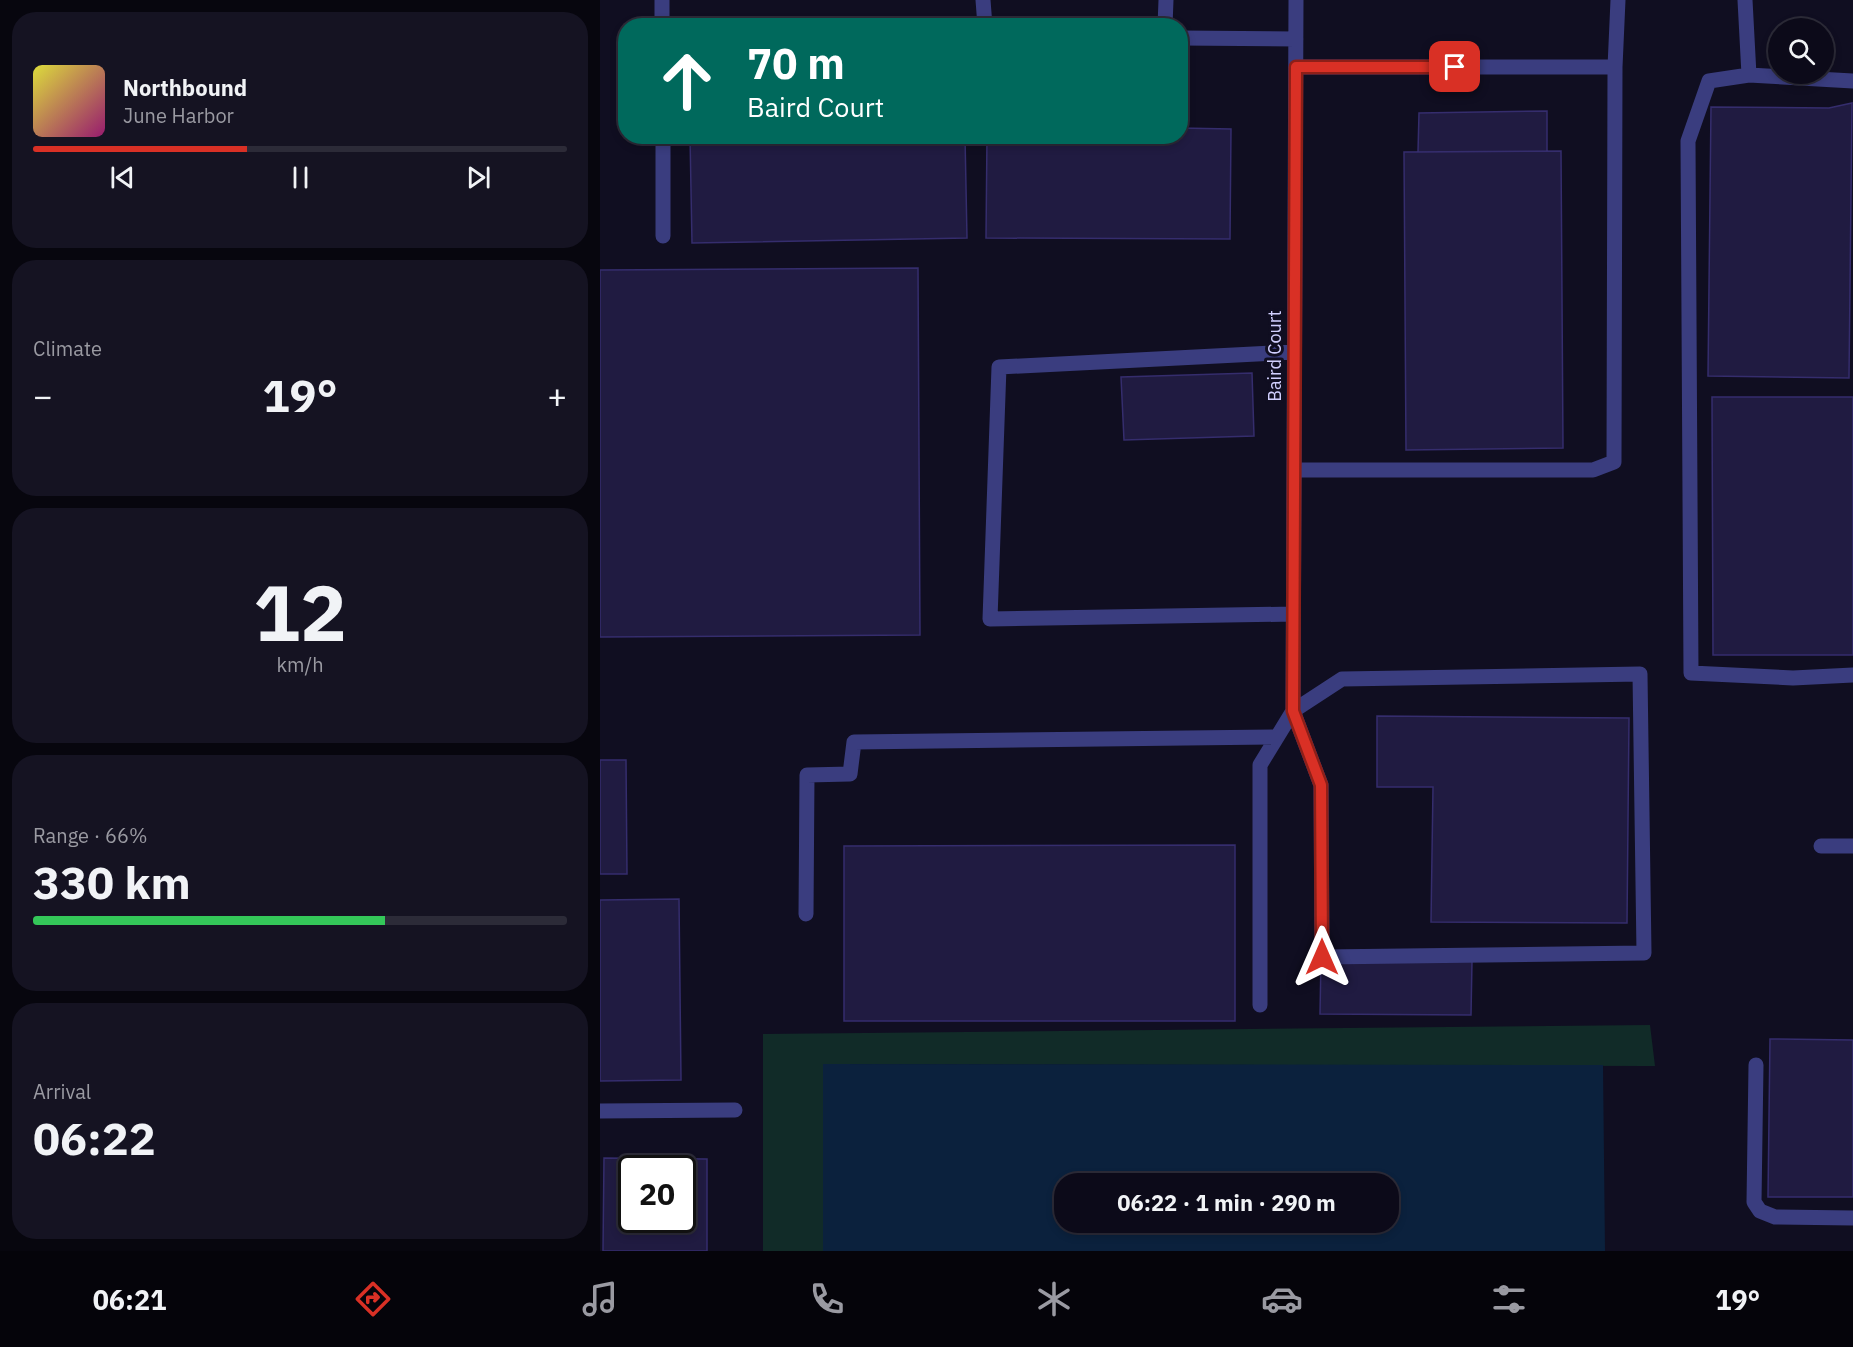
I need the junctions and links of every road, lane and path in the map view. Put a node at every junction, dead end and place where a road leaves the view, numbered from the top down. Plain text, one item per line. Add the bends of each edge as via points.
1 (662, 0) edge
2 (983, 0) edge
3 (1166, 0) edge
4 (1296, 0) edge
5 (1618, 0) edge
6 (1745, 0) edge
7 (662, 18) edge
8 (984, 18) edge
9 (1165, 18) edge
10 (1188, 38) edge
11 (1296, 39) junction
12 (1296, 67) junction
13 (1615, 67) junction
14 (1749, 75) junction
15 (1853, 81) edge
16 (663, 144) edge
17 (663, 236) dead end
18 (1294, 352) junction
19 (1294, 470) junction
20 (1293, 614) junction
21 (1853, 675) edge
22 (1293, 711) junction
23 (1277, 737) junction
24 (1821, 846) dead end
25 (1853, 846) edge
26 (806, 914) dead end
27 (1260, 1005) dead end
28 (1756, 1065) dead end
29 (735, 1110) dead end
30 (600, 1111) edge
31 (1853, 1218) edge

1 - 7 street
2 - 8 street
3 - 9 street
4 - 11 street, Baird Court
5 - 13 street
6 - 14 street
10 - 11 street
11 - 12 street, Baird Court
12 - 13 street
12 - 18 street, Baird Court
13 - 19 street via 1614,462 1593,470
14 - 15 street
14 - 21 street via 1709,81 1688,141 1691,673 1792,678
16 - 17 street
18 - 19 street, Baird Court
18 - 20 street via 999,367 990,619
19 - 20 street, Baird Court
20 - 22 street, Baird Court
22 - 22 street via 1321,785 1322,957 1644,953 1640,674 1342,679
22 - 23 street
23 - 26 street via 854,742 850,774 807,775
23 - 27 street via 1260,765
24 - 25 street
28 - 31 street via 1755,1202 1760,1211 1775,1217
29 - 30 street

